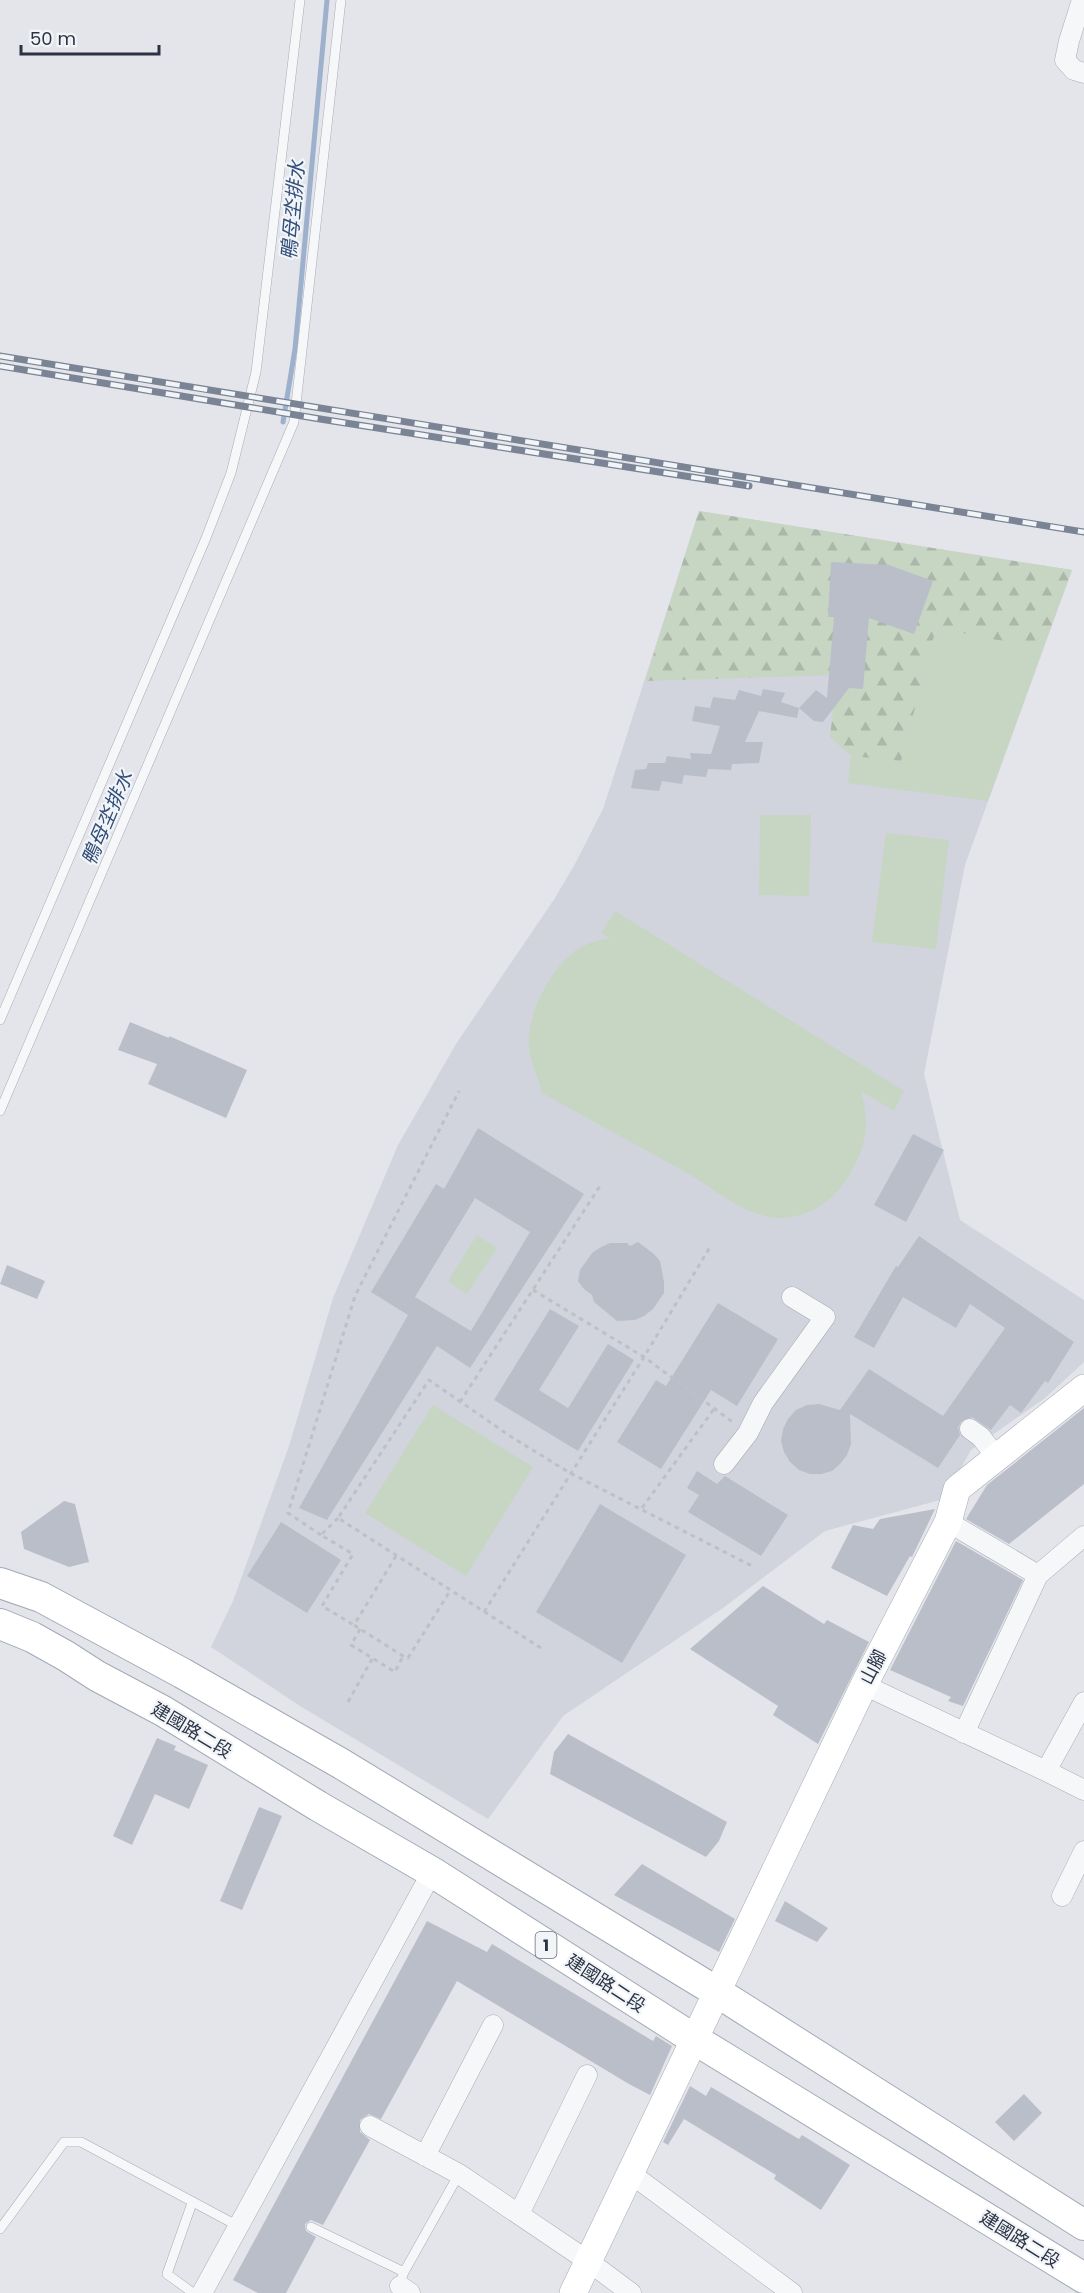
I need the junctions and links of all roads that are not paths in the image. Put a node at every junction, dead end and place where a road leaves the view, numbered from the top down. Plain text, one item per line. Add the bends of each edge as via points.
1 (300, 0) edge
2 (341, 0) edge
3 (1082, 0) edge
4 (1084, 73) edge
5 (0, 1020) edge
6 (0, 1111) edge
7 (792, 1297) dead end
8 (1084, 1388) edge
9 (970, 1429) dead end
10 (997, 1458) junction
11 (724, 1464) dead end
12 (948, 1522) junction
13 (1084, 1536) edge
14 (1038, 1575) junction
15 (0, 1583) edge
16 (0, 1624) edge
17 (864, 1685) junction
18 (1084, 1701) edge
19 (964, 1733) junction
20 (340, 1763) junction
21 (1046, 1772) junction
22 (1084, 1790) edge
23 (318, 1806) junction
24 (1084, 1851) edge
25 (432, 1872) junction
26 (1062, 1896) dead end
27 (717, 1992) junction
28 (493, 2025) dead end
29 (694, 2039) junction
30 (587, 2075) dead end
31 (370, 2126) dead end
32 (425, 2156) junction
33 (630, 2173) junction
34 (459, 2174) junction
35 (192, 2203) junction
36 (519, 2214) junction
37 (1084, 2225) edge
38 (238, 2226) junction
39 (311, 2227) dead end
40 (0, 2229) edge
41 (588, 2261) junction
42 (1084, 2278) edge
43 (402, 2286) edge
44 (193, 2293) edge
45 (202, 2293) edge
46 (573, 2293) edge
47 (631, 2293) edge
48 (792, 2293) edge

1 - 5 lane via 256,372 231,473
2 - 6 lane via 294,422
3 - 4 street via 1065,60 1074,70
7 - 11 street via 825,1317
8 - 10 street, 山腳
9 - 10 street
10 - 12 street, 山腳 via 957,1489
12 - 14 street
12 - 17 street, 山腳
13 - 14 street
14 - 19 street
15 - 20 main road via 41,1597
16 - 23 main road, 建國路二段 / 1 via 32,1636
17 - 19 street
17 - 27 street, 山腳
18 - 21 street
19 - 21 street
20 - 23 main road
20 - 27 main road
21 - 22 street
23 - 25 main road, 建國路二段 / 1
24 - 26 street
25 - 29 main road, 建國路二段 / 1
25 - 38 street
27 - 29 street, 山腳
27 - 37 main road
28 - 32 street
29 - 33 street, 山腳
29 - 42 main road, 建國路二段 / 1
30 - 36 street
31 - 32 street
32 - 34 street
33 - 41 street, 山腳
33 - 48 street
34 - 36 street
34 - 43 lane
35 - 38 lane
35 - 40 lane via 81,2142 64,2142
35 - 44 lane via 167,2274
36 - 41 street
38 - 45 street
39 - 43 lane
41 - 46 street, 山腳
41 - 47 street

